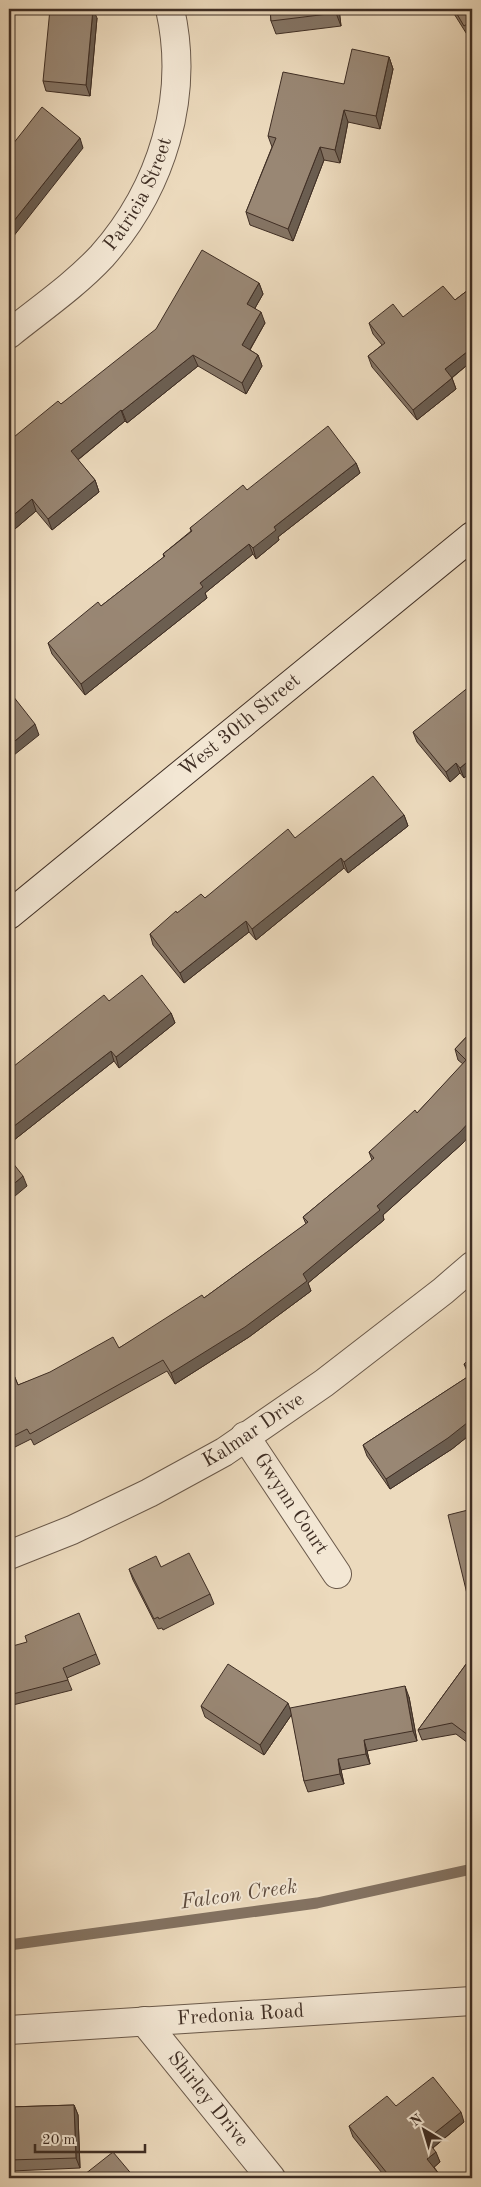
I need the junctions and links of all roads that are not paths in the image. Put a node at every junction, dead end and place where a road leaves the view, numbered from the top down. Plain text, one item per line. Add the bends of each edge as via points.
1 (170, 9) edge
2 (9, 334) edge
3 (472, 536) edge
4 (9, 915) edge
5 (472, 1266) edge
6 (245, 1436) junction
7 (9, 1555) edge
8 (337, 1574) dead end
9 (472, 2001) edge
10 (144, 2021) junction
11 (9, 2030) edge
12 (271, 2178) edge

1 - 2 street, Patricia Street via 176,40 176,95 166,144 145,195 101,257
3 - 4 street, West 30th Street
5 - 6 street, Kalmar Drive via 324,1382
6 - 7 street, Kalmar Drive via 224,1452 149,1493 72,1530
6 - 8 street, Gwynn Court
9 - 10 street, Fredonia Road
10 - 11 street, Fredonia Road
10 - 12 street, Shirley Drive

